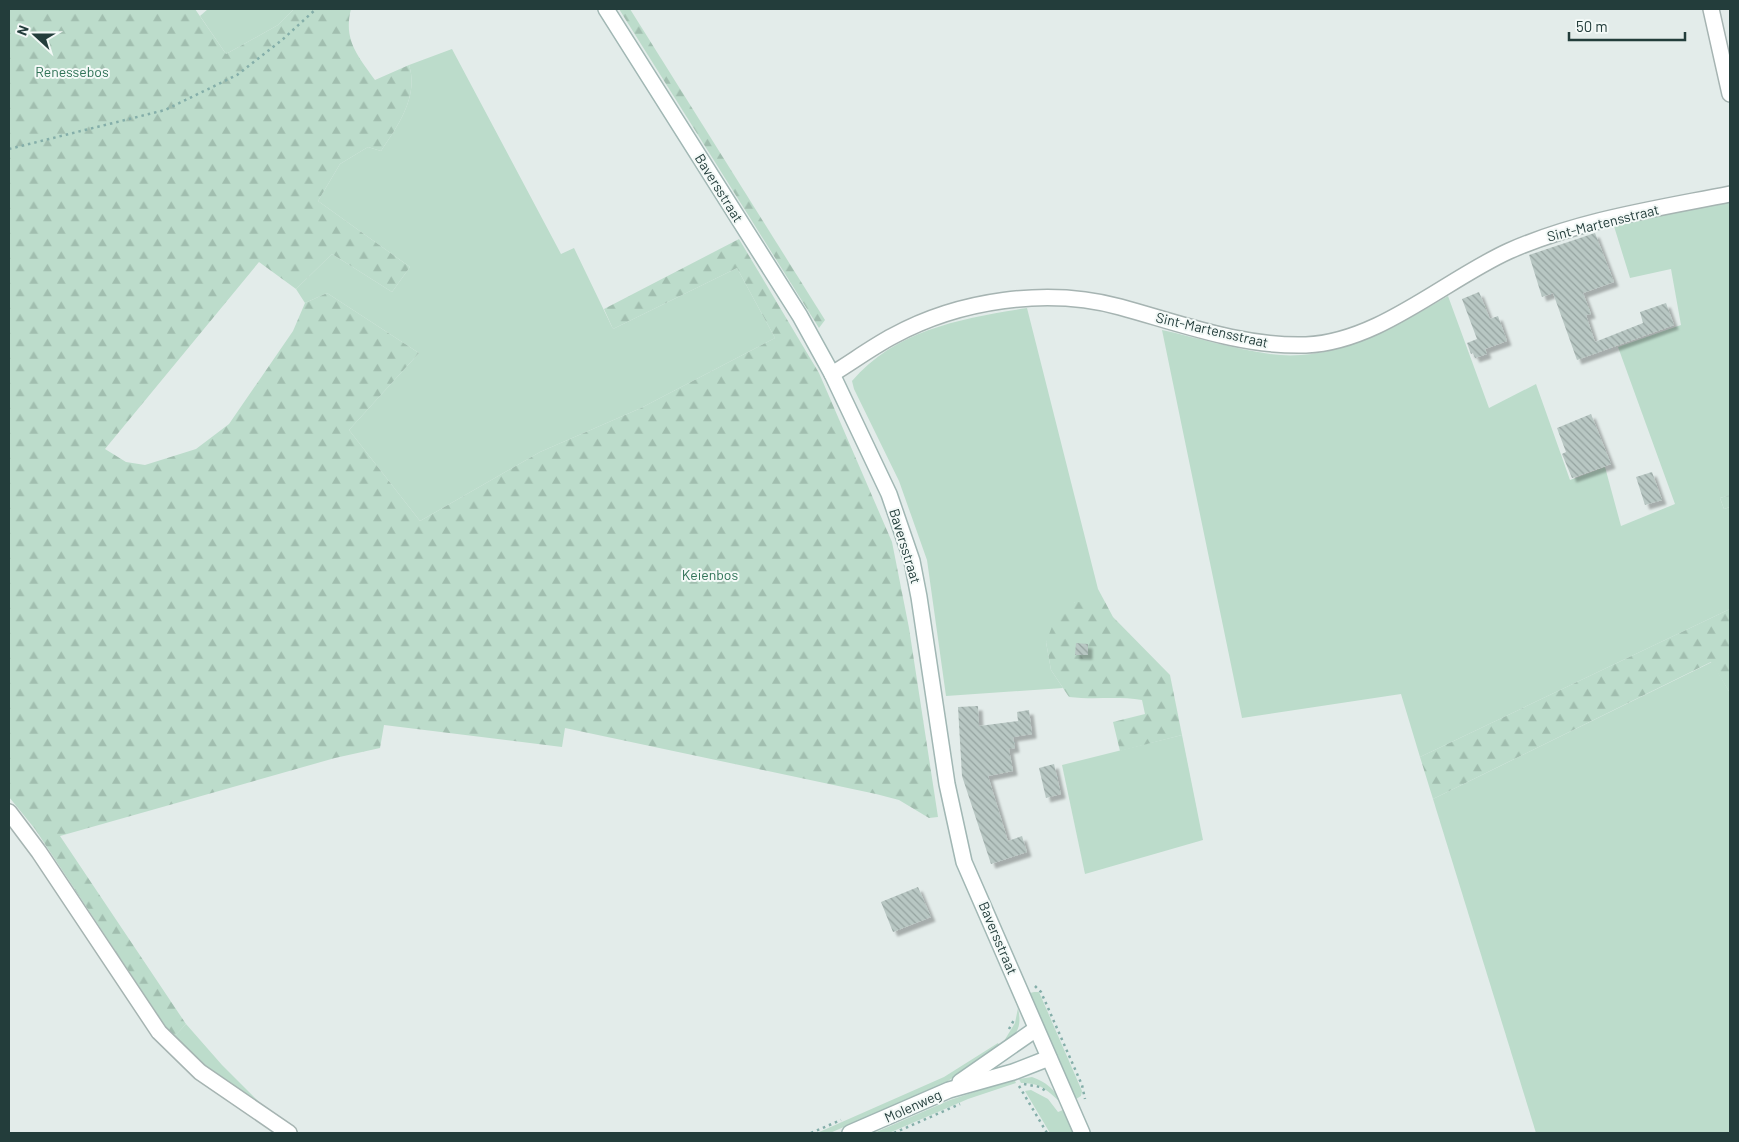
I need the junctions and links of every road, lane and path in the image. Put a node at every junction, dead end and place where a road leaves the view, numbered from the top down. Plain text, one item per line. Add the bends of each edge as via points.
1 (316, 9) edge
2 (606, 9) edge
3 (1711, 9) edge
4 (1730, 94) edge
5 (9, 149) edge
6 (1730, 194) edge
7 (832, 374) junction
8 (9, 812) edge
9 (1038, 988) dead end
10 (1015, 1013) dead end
11 (1036, 1029) junction
12 (1008, 1032) dead end
13 (1049, 1058) junction
14 (1018, 1084) junction
15 (1010, 1087) dead end
16 (949, 1090) junction
17 (1052, 1096) dead end
18 (1085, 1097) dead end
19 (962, 1103) dead end
20 (844, 1118) dead end
21 (289, 1133) edge
22 (811, 1133) edge
23 (850, 1133) edge
24 (894, 1133) edge
25 (1047, 1133) edge
26 (1082, 1133) edge

1 - 5 path via 237,75 165,110
2 - 7 main road, Baversstraat via 800,316
3 - 4 main road
6 - 7 main road, Sint-Martensstraat via 1555,232 1506,252 1400,314 1329,342 1259,344 1081,299 1027,298 942,314 893,336
7 - 11 main road, Baversstraat via 889,494 902,530 919,597 947,784 964,862
8 - 21 main road via 159,1032 200,1072
9 - 18 path
10 - 12 path
11 - 13 main road, Baversstraat
11 - 16 main road, Molenweg
13 - 16 main road, Molenweg
13 - 26 main road, Baversstraat
14 - 15 path
14 - 17 path via 1040,1087
14 - 25 path
16 - 23 main road, Molenweg
19 - 24 path
20 - 22 path

